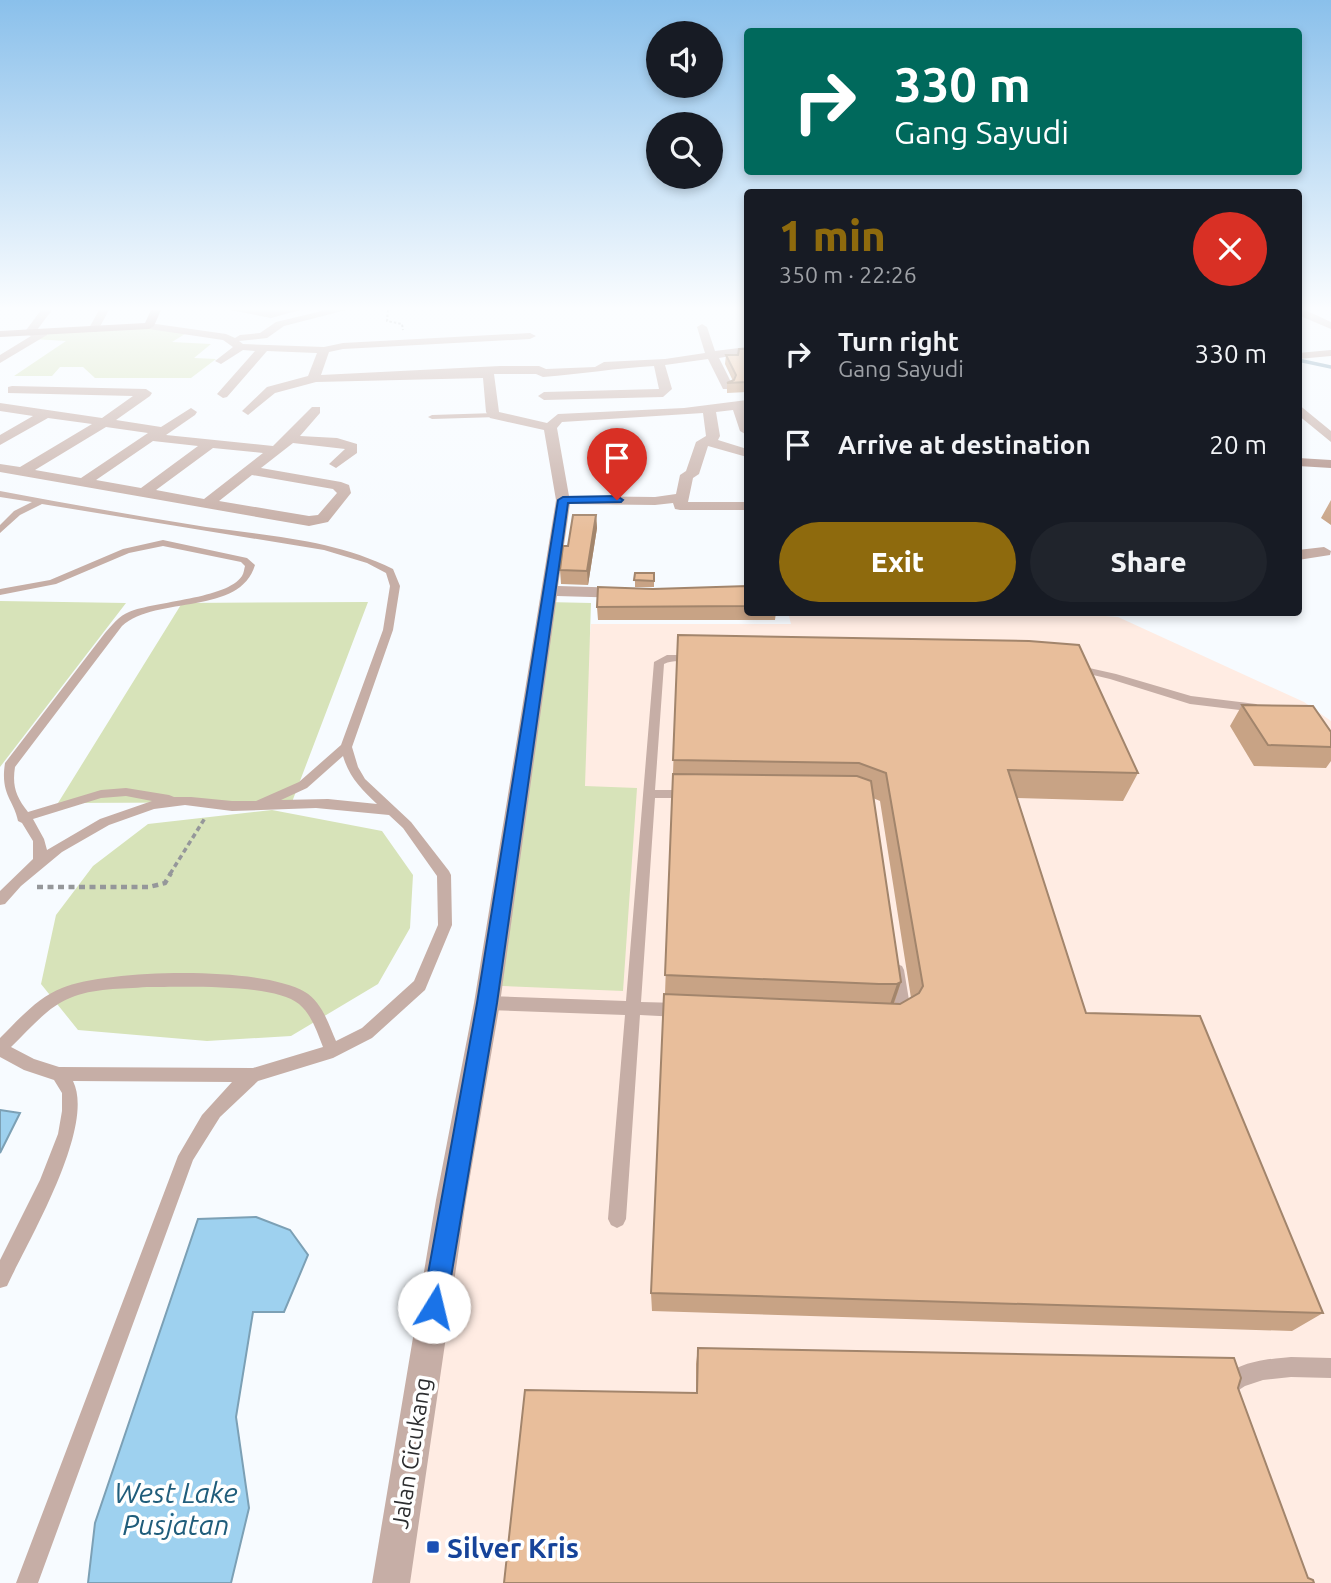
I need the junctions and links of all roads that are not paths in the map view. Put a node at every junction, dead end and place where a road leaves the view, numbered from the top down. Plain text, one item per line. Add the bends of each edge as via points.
1 (232, 384) edge
2 (294, 384) edge
3 (490, 384) edge
4 (543, 384) edge
5 (664, 384) edge
6 (6, 390) edge
7 (623, 392) junction
8 (223, 394) dead end
9 (0, 401) edge
10 (0, 407) edge
11 (743, 407) edge
12 (316, 410) dead end
13 (709, 410) junction
14 (248, 411) dead end
15 (191, 412) dead end
16 (1302, 412) edge
17 (45, 414) junction
18 (495, 415) junction
19 (627, 415) junction
20 (432, 417) dead end
21 (105, 422) junction
22 (550, 429) junction
23 (156, 434) junction
24 (1331, 438) edge
25 (290, 439) junction
26 (0, 441) edge
27 (710, 442) junction
28 (211, 443) junction
29 (275, 450) junction
30 (744, 452) edge
31 (1302, 460) edge
32 (336, 464) dead end
33 (1331, 464) edge
34 (0, 468) edge
35 (248, 470) junction
36 (22, 472) junction
37 (83, 482) junction
38 (144, 492) junction
39 (0, 494) edge
40 (682, 497) junction
41 (563, 500) junction
42 (41, 501) junction
43 (207, 503) junction
44 (744, 506) edge
45 (0, 530) edge
46 (1324, 552) dead end
47 (1302, 555) edge
48 (0, 592) edge
49 (550, 592) junction
50 (643, 594) edge
51 (702, 658) edge
52 (1062, 664) edge
53 (1267, 709) edge
54 (346, 747) junction
55 (650, 794) junction
56 (698, 794) edge
57 (180, 801) junction
58 (260, 804) junction
59 (392, 811) junction
60 (22, 818) junction
61 (40, 862) junction
62 (0, 900) edge
63 (895, 949) edge
64 (487, 1003) junction
65 (632, 1009) junction
66 (697, 1011) edge
67 (881, 1020) edge
68 (0, 1048) edge
69 (333, 1051) junction
70 (59, 1074) junction
71 (253, 1075) junction
72 (617, 1219) dead end
73 (0, 1279) edge
74 (1331, 1368) edge
75 (1222, 1402) edge
76 (27, 1583) edge
77 (391, 1583) edge

1 - 8 street
2 - 14 street via 271,390
3 - 18 street
4 - 7 street via 544,398
5 - 7 street via 666,392
6 - 9 street
6 - 21 street via 146,393
7 - 19 street
10 - 17 street
11 - 13 street
12 - 25 street
13 - 19 street
13 - 27 street
15 - 23 street
16 - 24 street
17 - 21 street
17 - 26 street
18 - 20 lane
18 - 22 street
19 - 22 street via 558,418
21 - 23 street
21 - 36 street
22 - 41 street, Jalan Cicukang
23 - 28 street
23 - 37 street
25 - 29 street
25 - 32 street via 352,447
27 - 30 street
27 - 40 street via 700,447
28 - 29 street
28 - 38 street
29 - 35 street
31 - 33 street
34 - 36 street
35 - 43 street
35 - 43 street via 336,485 344,488 344,494 323,519 314,522
36 - 37 street
37 - 38 street
38 - 43 street
39 - 42 lane
40 - 41 street
40 - 44 street via 680,506
41 - 49 street, Jalan Cicukang
42 - 45 lane via 17,513
42 - 54 lane via 307,545 371,560 390,571 395,586 388,630
46 - 47 street
48 - 60 lane via 53,582 126,551 163,543 250,565 246,580 238,587 156,606 124,619 9,766 3,779 7,801
49 - 50 street
49 - 64 street, Jalan Cicukang
51 - 55 lane via 659,662
52 - 53 lane via 1190,700
54 - 58 lane via 303,785
54 - 59 lane via 361,782
55 - 56 lane
55 - 65 lane
57 - 58 lane
57 - 60 lane via 126,792 101,794
57 - 61 lane via 110,819
58 - 59 lane via 328,804
59 - 69 lane via 444,876 445,925 420,985 367,1033
60 - 61 lane via 38,839
61 - 62 lane
63 - 67 lane via 903,1013
64 - 65 lane
64 - 77 street, Jalan Cicukang
65 - 66 lane
65 - 72 lane
68 - 69 lane via 65,993 88,985 130,981 228,982 300,995 313,1008
68 - 70 lane
69 - 71 lane
70 - 71 lane
70 - 73 lane via 70,1093 70,1117 58,1158
71 - 76 lane via 207,1118 186,1156
74 - 75 lane via 1257,1371 1235,1380

